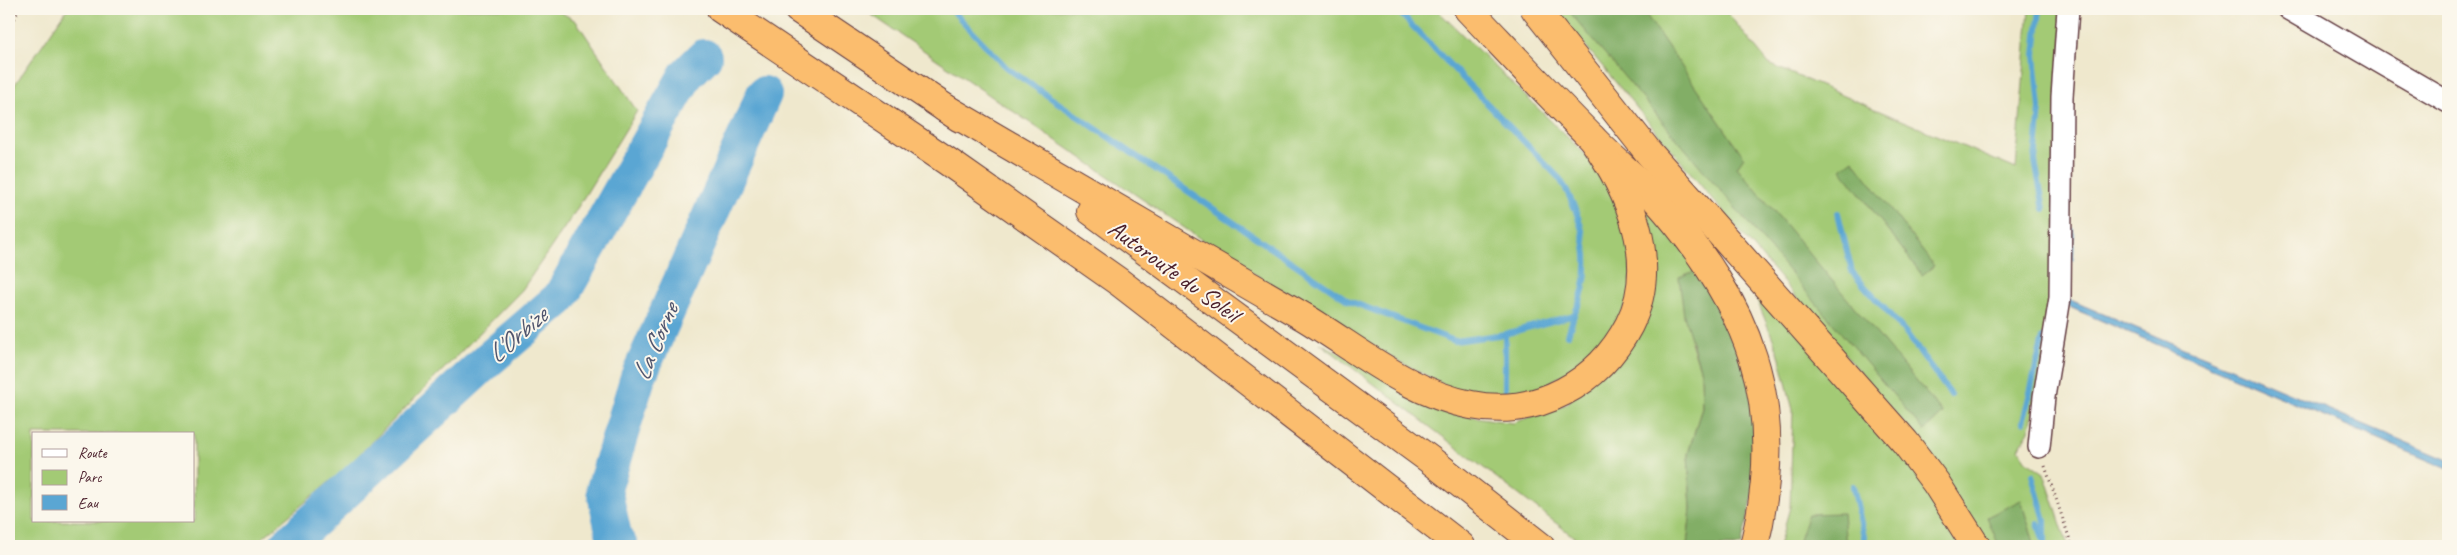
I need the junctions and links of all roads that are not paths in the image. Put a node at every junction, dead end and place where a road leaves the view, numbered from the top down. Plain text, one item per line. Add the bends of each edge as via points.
1 (721, 9) edge
2 (798, 9) edge
3 (1468, 9) edge
4 (1535, 9) edge
5 (2068, 9) edge
6 (2288, 9) edge
7 (2448, 102) edge
8 (945, 108) junction
9 (1592, 138) junction
10 (1649, 154) junction
11 (2039, 447) road end
12 (1461, 546) edge
13 (1540, 546) edge
14 (1754, 546) edge
15 (1767, 546) edge
16 (1976, 546) edge

1 - 12 highway, Autoroute du Soleil via 810,67 1119,282
2 - 8 highway, Autoroute du Soleil
3 - 9 highway
4 - 10 highway
5 - 11 street via 2062,97 2060,298
6 - 7 street
8 - 9 highway via 1328,331 1416,386 1486,407 1517,407 1566,392 1601,364 1634,312 1640,281 1637,229 1616,175
8 - 13 highway, Autoroute du Soleil via 1199,289 1429,459
9 - 14 highway via 1654,197 1690,242 1731,304 1750,347 1761,381 1767,447
10 - 15 highway via 1744,302 1771,366 1779,417 1780,450 1778,485
10 - 16 highway via 1905,442

